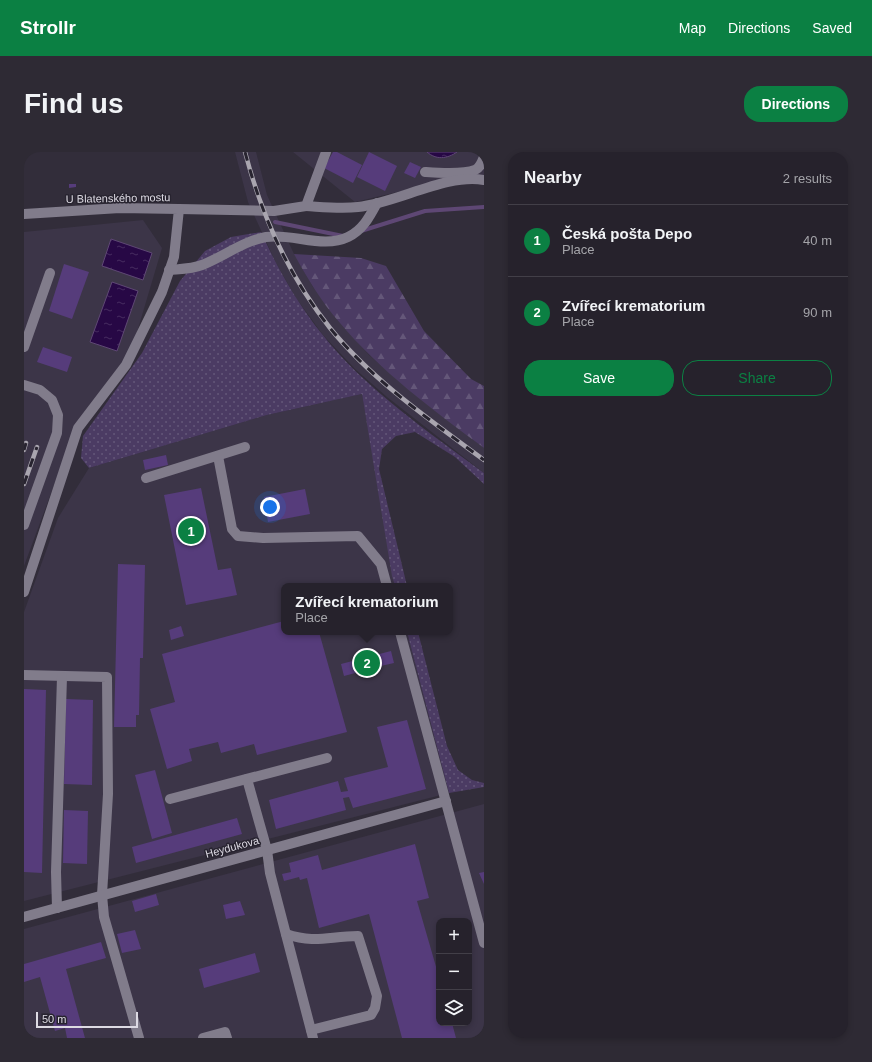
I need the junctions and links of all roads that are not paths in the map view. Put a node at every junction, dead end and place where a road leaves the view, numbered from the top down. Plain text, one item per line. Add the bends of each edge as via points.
1 (326, 152) edge
2 (484, 157) edge
3 (424, 172) dead end
4 (484, 180) edge
5 (377, 203) junction
6 (306, 206) junction
7 (179, 209) junction
8 (24, 214) edge
9 (169, 270) junction
10 (50, 273) dead end
11 (24, 347) edge
12 (24, 385) edge
13 (245, 448) dead end
14 (218, 456) junction
15 (146, 478) dead end
16 (24, 525) edge
17 (386, 583) edge
18 (24, 592) edge
19 (401, 635) edge
20 (24, 675) edge
21 (62, 677) junction
22 (327, 758) dead end
23 (247, 779) junction
24 (170, 799) dead end
25 (446, 801) junction
26 (267, 850) junction
27 (102, 895) junction
28 (57, 908) junction
29 (24, 917) edge
30 (286, 934) junction
31 (484, 942) edge
32 (312, 1034) edge
33 (139, 1038) edge
34 (204, 1038) edge
35 (227, 1038) edge

1 - 6 street
2 - 3 street via 476,170
4 - 5 street via 448,182
5 - 6 street via 358,207
5 - 9 street via 365,224 349,237 322,241 267,237 238,247 200,266
6 - 7 street via 274,211
7 - 8 street, U Blatenského mostu via 120,208
7 - 9 street, U Blatenského mostu via 174,257
9 - 18 street, U Blatenského mostu via 162,292 126,365 78,428
10 - 11 street
12 - 16 street via 40,390 52,400 58,415 57,433
13 - 14 street
14 - 15 street
14 - 17 street via 232,529 238,536 358,536 381,564
19 - 25 street
20 - 21 street
21 - 27 street via 107,677 108,794
21 - 28 street
22 - 23 street
23 - 24 street
23 - 26 street
25 - 26 street, Heydukova
25 - 31 street
26 - 27 street, Heydukova
26 - 30 street via 270,873
27 - 28 street, Heydukova
27 - 33 street via 104,917
28 - 29 street, Heydukova
30 - 32 street
30 - 32 street via 317,940 358,936 377,996 371,1015
34 - 35 street via 225,1032

